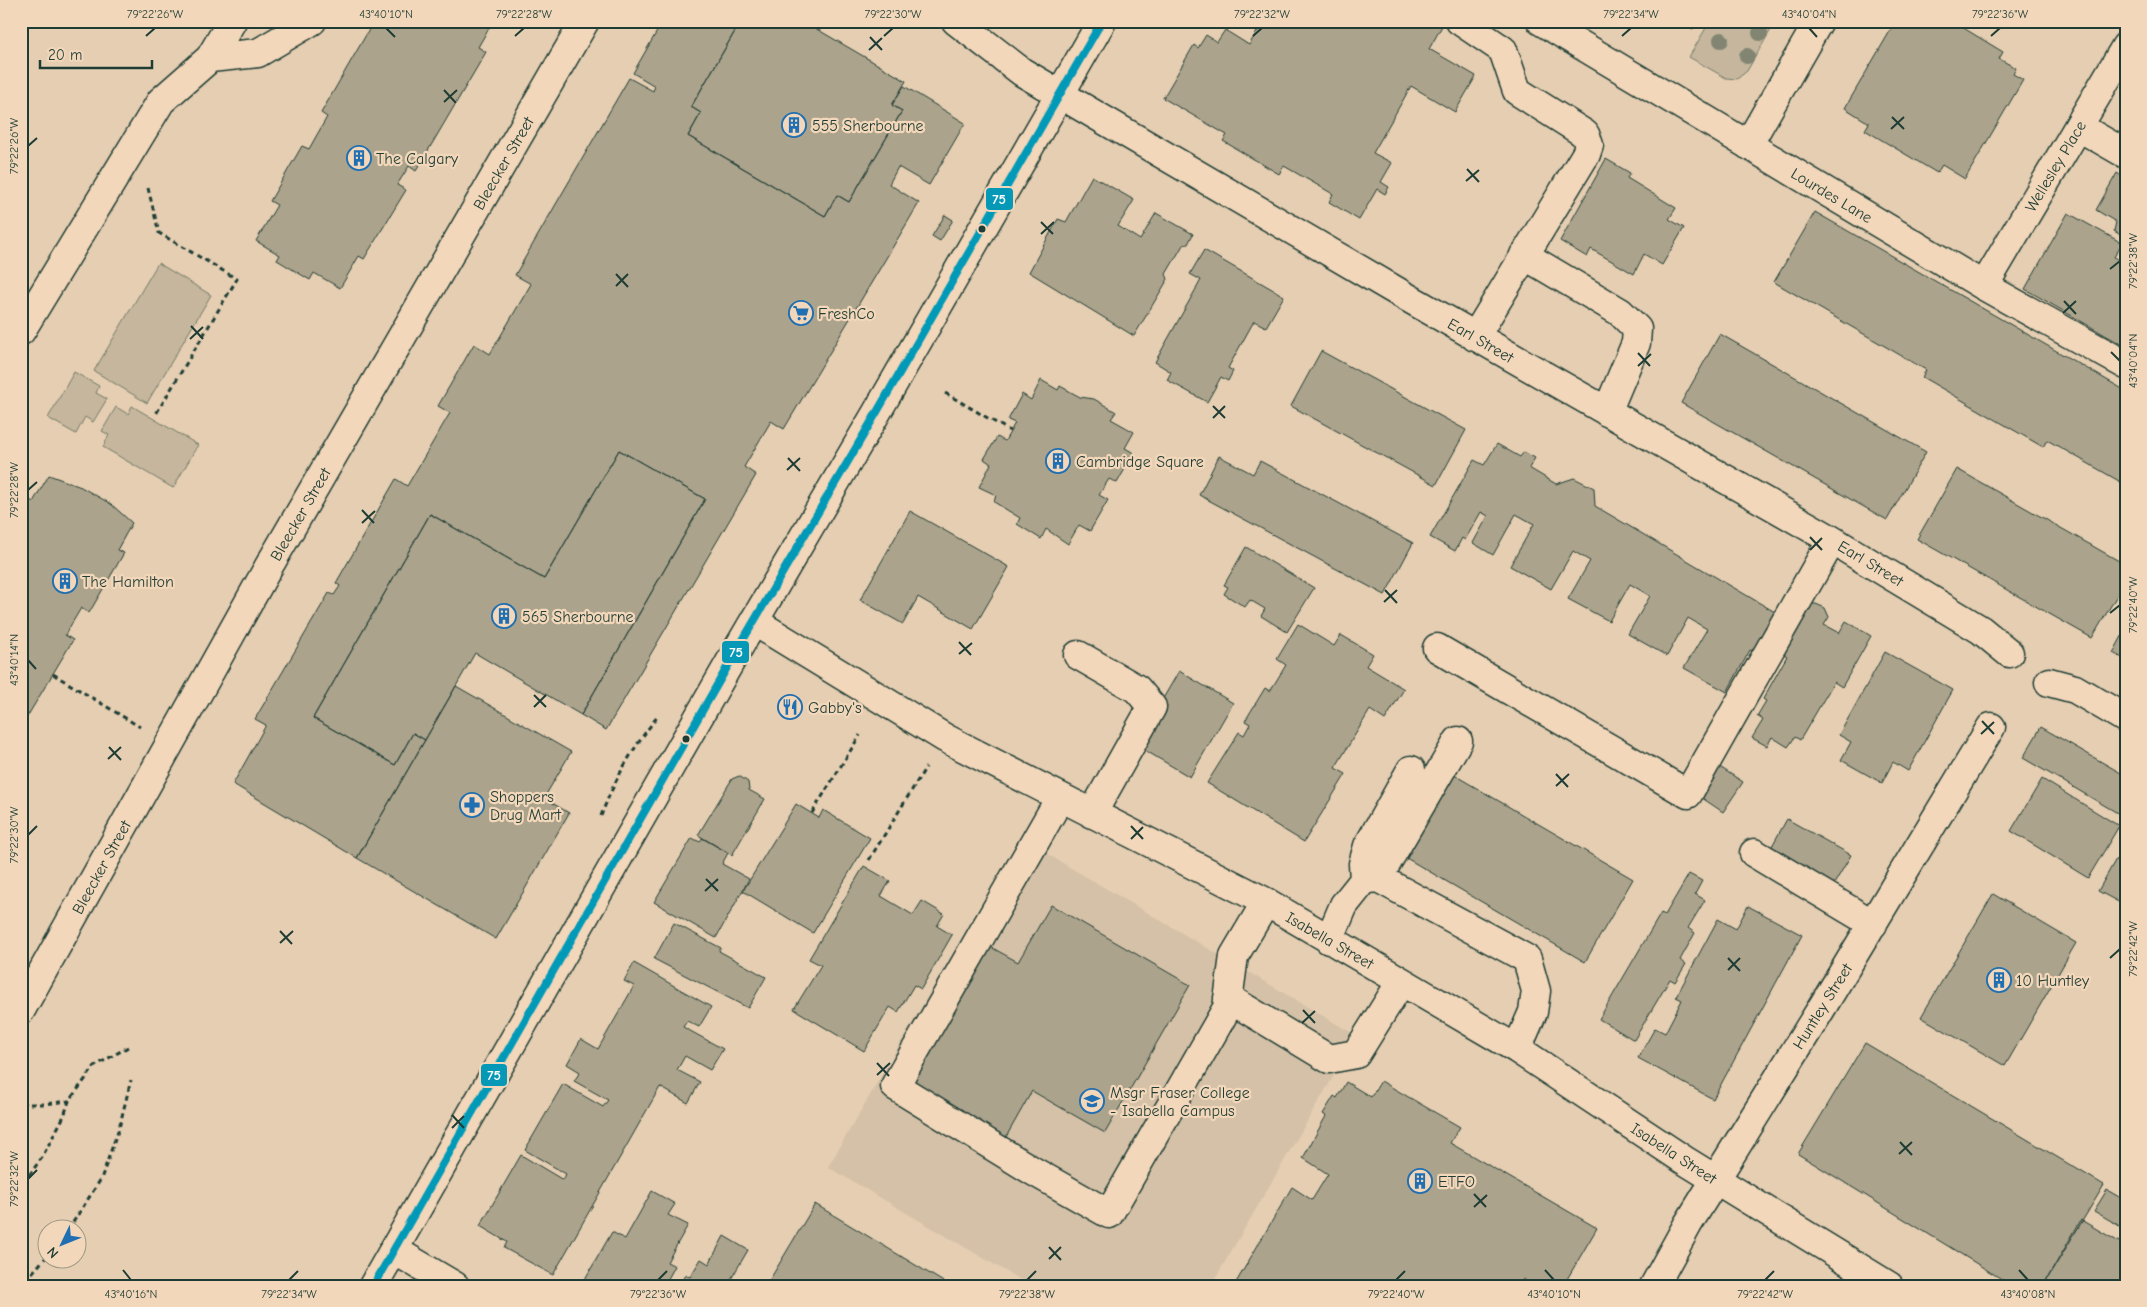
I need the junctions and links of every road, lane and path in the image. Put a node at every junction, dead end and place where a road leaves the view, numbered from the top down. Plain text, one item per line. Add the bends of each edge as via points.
1 (232, 21) edge
2 (312, 21) edge
3 (586, 21) edge
4 (956, 21) edge
5 (1102, 21) edge
6 (1460, 21) edge
7 (1541, 21) edge
8 (1819, 21) edge
9 (2126, 46) edge
10 (210, 58) junction
11 (1062, 94) junction
12 (2079, 127) junction
13 (138, 138) junction
14 (1748, 145) junction
15 (2126, 154) edge
16 (1524, 255) junction
17 (1984, 286) junction
18 (21, 330) edge
19 (1475, 337) junction
20 (2126, 365) edge
21 (945, 393) dead end
22 (1607, 412) junction
23 (156, 414) dead end
24 (1010, 431) dead end
25 (1832, 540) junction
26 (755, 622) junction
27 (1437, 648) dead end
28 (2010, 653) dead end
29 (1078, 655) dead end
30 (52, 674) dead end
31 (2049, 682) dead end
32 (2126, 719) edge
33 (1991, 727) dead end
34 (145, 730) dead end
35 (860, 735) dead end
36 (1458, 741) dead end
37 (1411, 770) dead end
38 (922, 773) dead end
39 (1060, 798) junction
40 (812, 813) dead end
41 (1092, 814) junction
42 (1754, 853) dead end
43 (869, 860) dead end
44 (1371, 879) junction
45 (1266, 902) junction
46 (1873, 924) junction
47 (1329, 940) junction
48 (1401, 982) junction
49 (1228, 998) junction
50 (21, 1010) edge
51 (128, 1047) dead end
52 (1517, 1049) junction
53 (131, 1080) dead end
54 (68, 1101) junction
55 (21, 1104) edge
56 (1715, 1179) junction
57 (21, 1180) edge
58 (74, 1220) edge
59 (394, 1250) junction
60 (38, 1266) edge
61 (32, 1273) dead end
62 (373, 1286) edge
63 (455, 1286) edge
64 (1654, 1286) edge
65 (1889, 1286) edge

1 - 10 street
2 - 10 street via 258,53
3 - 50 street, Bleecker Street via 269,566
4 - 11 street, Earl Street via 1022,72
5 - 11 street
6 - 16 street via 1504,50 1517,92 1585,134 1589,145
7 - 14 street, Lourdes Lane
8 - 14 street
9 - 12 street, Wellesley Place
10 - 13 street via 160,101
11 - 19 street, Earl Street
11 - 26 street
12 - 15 street
12 - 17 street, Wellesley Place
13 - 18 street
13 - 23 path via 159,233 237,279
14 - 17 street, Lourdes Lane
16 - 19 street
16 - 22 street via 1620,312 1637,329 1636,343
17 - 20 street, Lourdes Lane
19 - 22 street, Earl Street
21 - 24 path
22 - 25 street, Earl Street
25 - 27 street via 1688,794
25 - 28 street, Earl Street via 1981,630
26 - 39 street, Isabella Street via 946,738
26 - 59 street
29 - 41 street via 1137,689 1152,707
30 - 34 path
31 - 32 street via 2075,689
33 - 46 street, Huntley Street
35 - 40 path
36 - 44 street
37 - 44 street via 1368,846 1363,864
38 - 43 path
39 - 41 street, Isabella Street
39 - 49 street via 895,1086 1109,1214 1227,1008
41 - 45 street, Isabella Street
42 - 46 street
44 - 47 street via 1344,905
44 - 52 street via 1527,959 1536,992 1533,1012
45 - 47 street, Isabella Street
45 - 49 street via 1234,956
46 - 56 street, Huntley Street
47 - 48 street, Isabella Street
48 - 49 street via 1356,1054 1329,1059
48 - 52 street, Isabella Street
51 - 54 path via 95,1066
52 - 56 street, Isabella Street
53 - 58 path via 101,1179
54 - 55 path
54 - 57 path via 64,1116 41,1159
56 - 64 street, Huntley Street
56 - 65 street, Isabella Street
59 - 62 street
59 - 63 street
60 - 61 path

